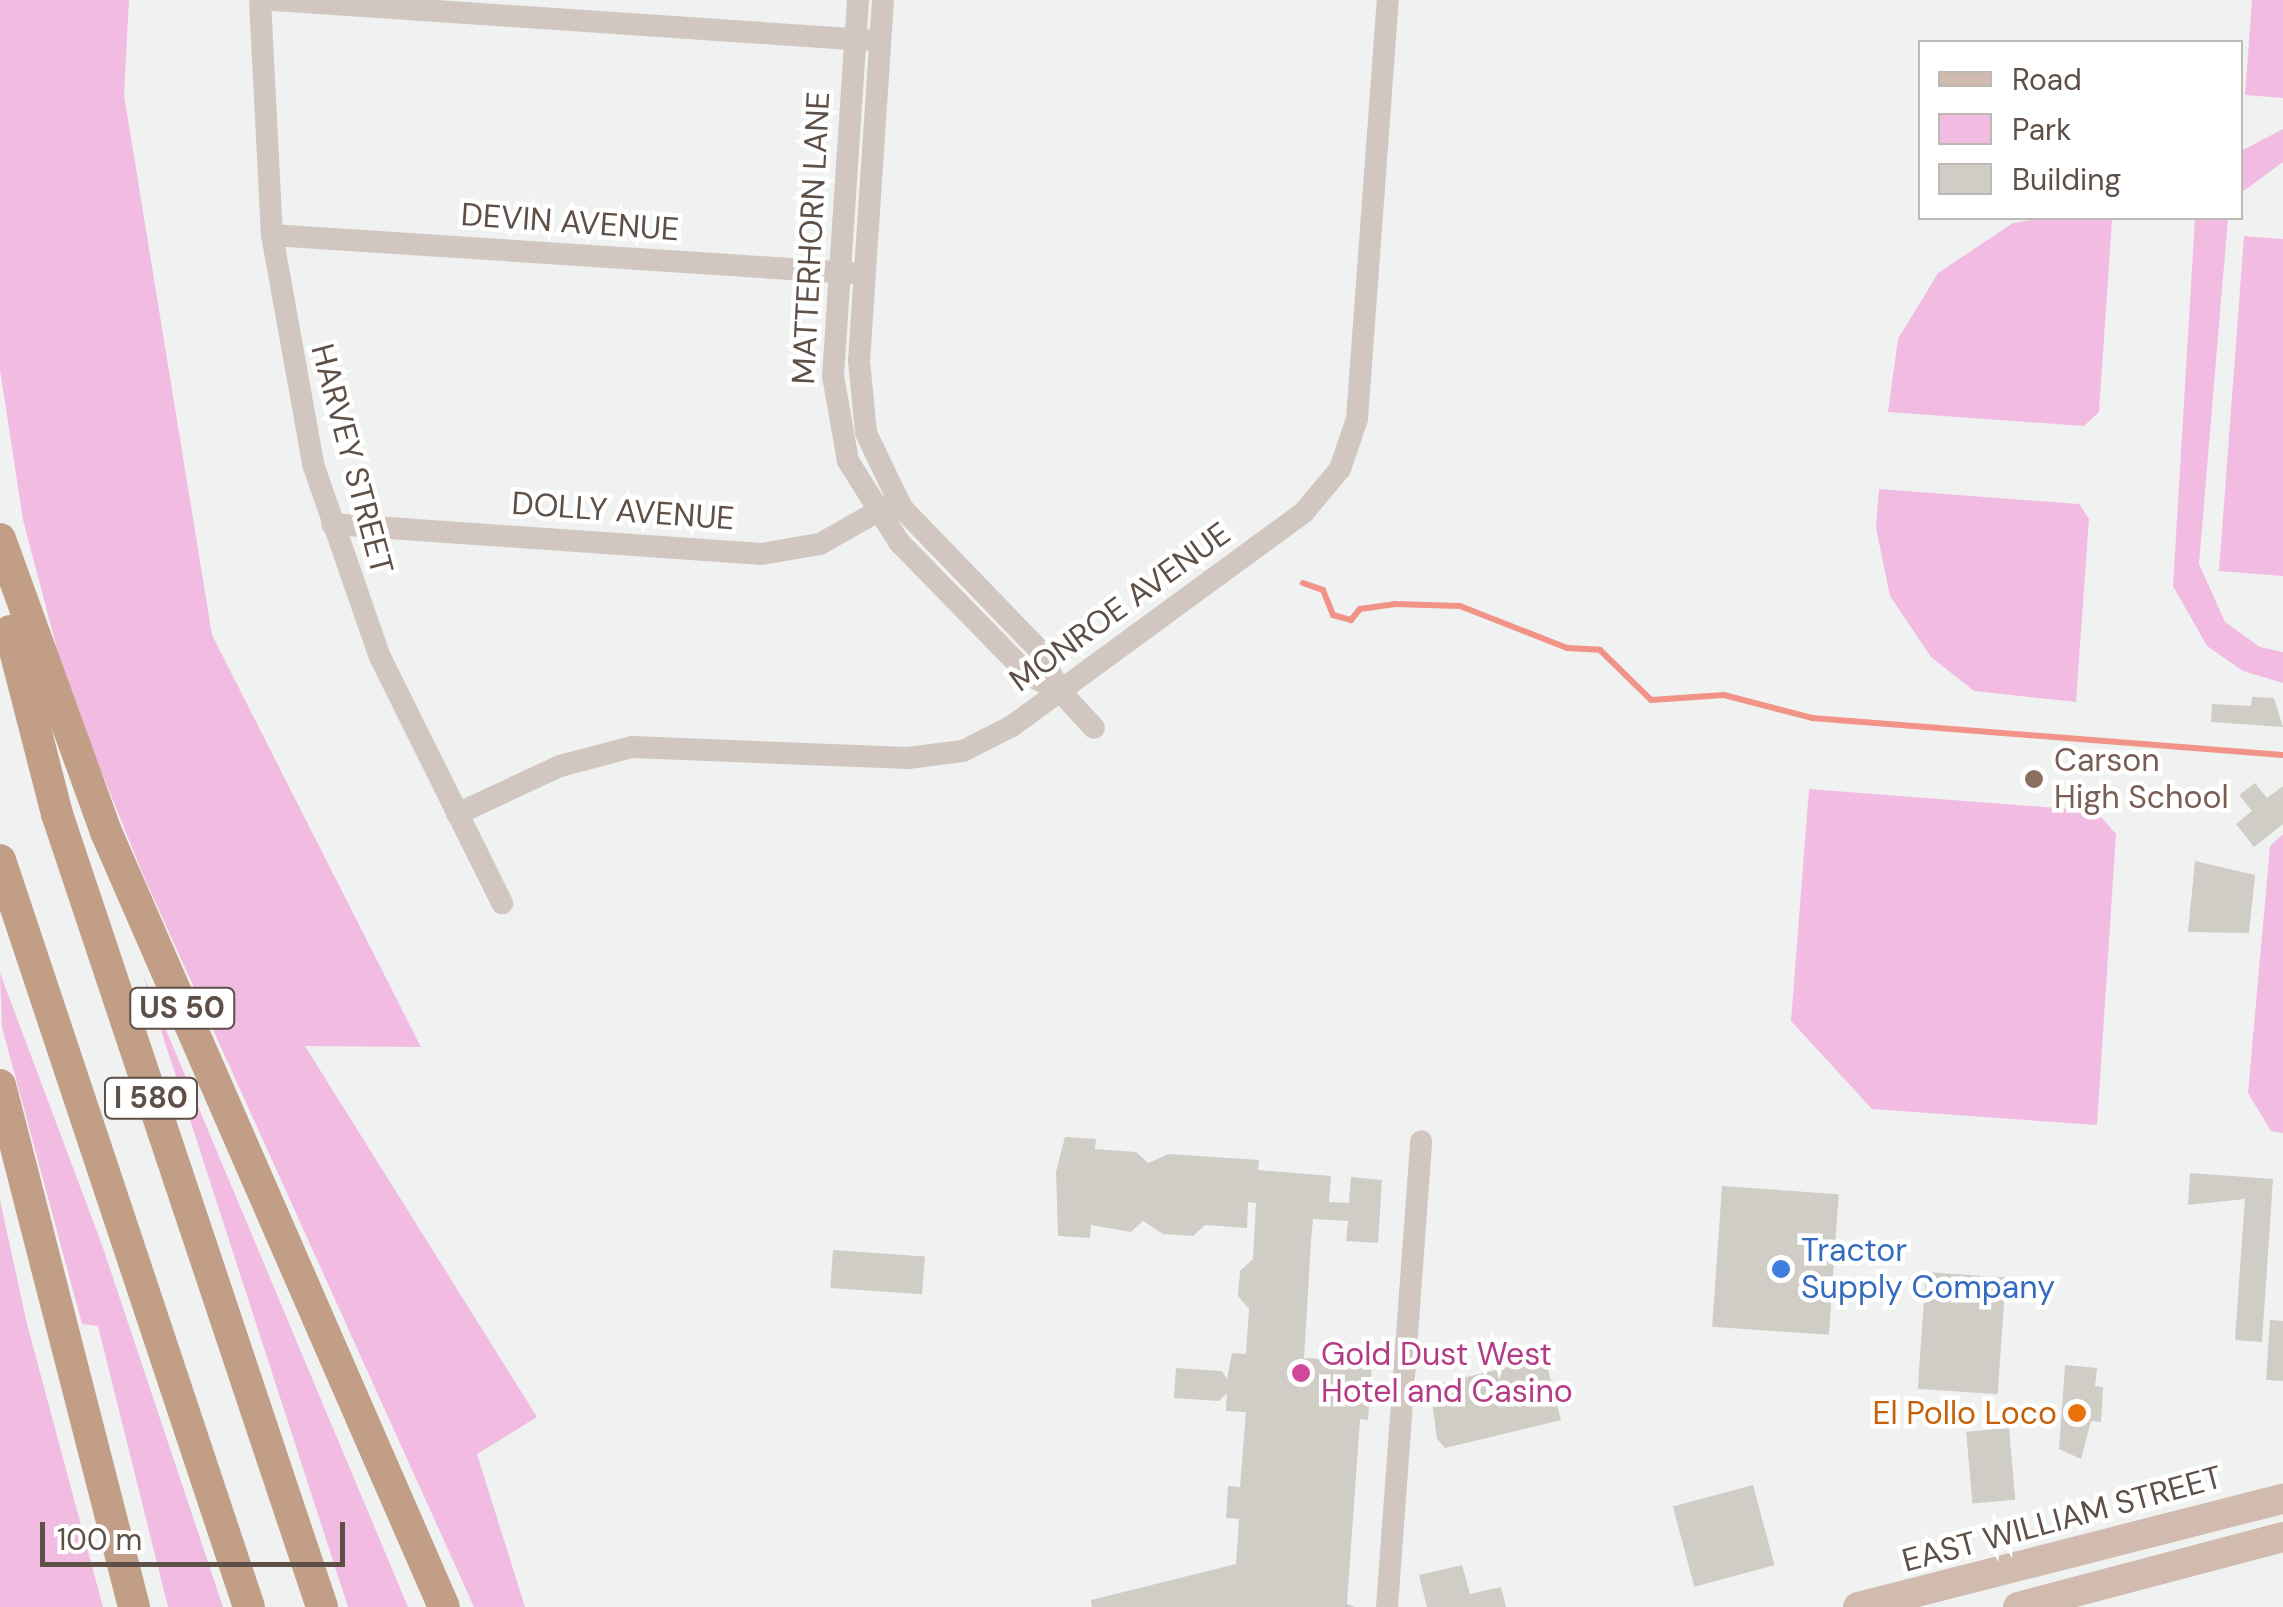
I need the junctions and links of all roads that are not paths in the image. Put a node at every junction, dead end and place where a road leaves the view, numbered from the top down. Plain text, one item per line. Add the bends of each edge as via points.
1 (260, 0) edge
2 (274, 0) edge
3 (858, 0) edge
4 (882, 0) edge
5 (1388, 0) edge
6 (855, 39) junction
7 (880, 41) junction
8 (272, 235) junction
9 (840, 272) junction
10 (864, 274) junction
11 (896, 499) junction
12 (876, 512) junction
13 (332, 524) junction
14 (0, 539) edge
15 (0, 583) edge
16 (1060, 692) junction
17 (1094, 728) dead end
18 (457, 814) junction
19 (0, 860) edge
20 (502, 903) dead end
21 (0, 1085) edge
22 (1421, 1141) dead end
23 (2283, 1499) edge
24 (2283, 1537) edge
25 (1929, 1598) edge
26 (134, 1607) edge
27 (249, 1607) edge
28 (322, 1607) edge
29 (444, 1607) edge
30 (1387, 1607) edge
31 (1858, 1607) edge
32 (2018, 1607) edge

1 - 8 street, HARVEY STREET
2 - 6 street
3 - 6 street, MATTERHORN LANE
4 - 7 street, MATTERHORN LANE
5 - 16 street, MONROE AVENUE via 1357,419 1340,469 1304,512
6 - 7 street
6 - 9 street, MATTERHORN LANE
7 - 10 street, MATTERHORN LANE
8 - 9 street, DEVIN AVENUE
8 - 13 street, HARVEY STREET via 290,366
9 - 10 street, DEVIN AVENUE
9 - 12 street, MATTERHORN LANE via 835,402 848,460
10 - 11 street, MATTERHORN LANE via 862,414
11 - 12 street, DOLLY AVENUE
11 - 16 street, MATTERHORN LANE via 1039,650
12 - 13 street, DOLLY AVENUE via 820,544 762,554
12 - 16 street, MATTERHORN LANE via 1021,668
13 - 18 street, HARVEY STREET via 380,657
14 - 29 highway, US 50 via 106,832
15 - 28 highway, I 580 via 57,814
16 - 17 street, MATTERHORN LANE
16 - 18 street, MONROE AVENUE via 996,736 944,756 632,746 560,766
18 - 20 street, HARVEY STREET
19 - 27 highway, I 580
21 - 26 highway
22 - 30 street
23 - 25 main road, EAST WILLIAM STREET
24 - 32 main road
25 - 31 main road, EAST WILLIAM STREET

